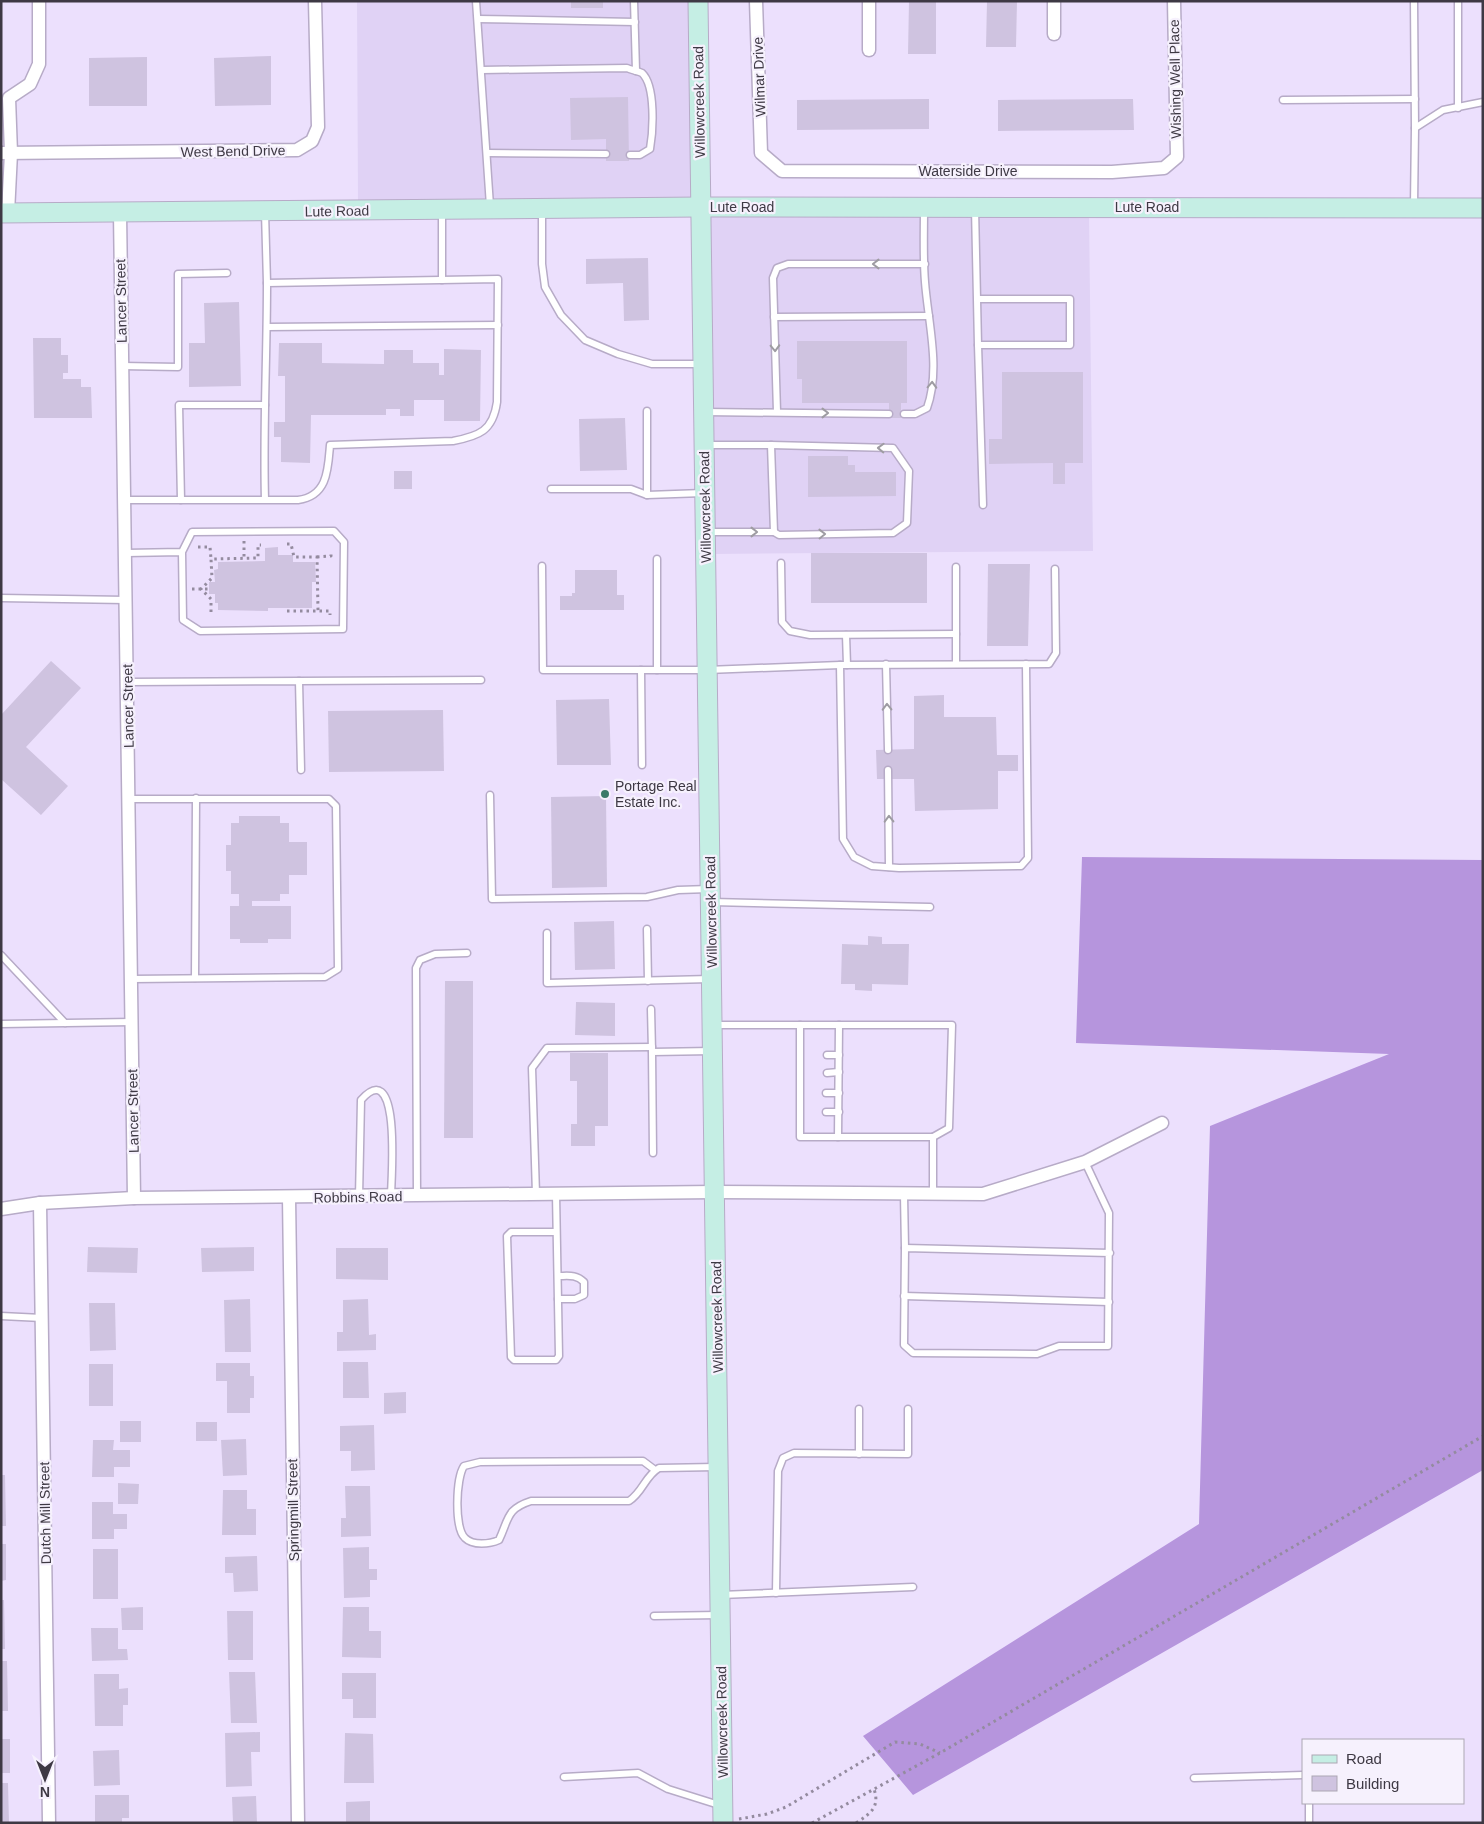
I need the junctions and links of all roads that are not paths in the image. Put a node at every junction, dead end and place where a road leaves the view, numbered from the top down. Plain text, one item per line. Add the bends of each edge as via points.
1 (39, 1) edge
2 (315, 1) edge
3 (476, 1) edge
4 (634, 1) edge
5 (698, 1) edge
6 (756, 1) edge
7 (869, 1) edge
8 (1054, 1) edge
9 (1174, 1) edge
10 (1414, 1) edge
11 (1458, 1) edge
12 (478, 19) junction
13 (635, 22) junction
14 (1054, 34) dead end
15 (869, 50) dead end
16 (482, 70) junction
17 (636, 71) junction
18 (5, 96) edge
19 (1415, 99) junction
20 (1283, 100) dead end
21 (1483, 102) edge
22 (1458, 108) junction
23 (1415, 128) junction
24 (6, 153) edge
25 (487, 153) junction
26 (761, 153) joint
27 (606, 154) dead end
28 (630, 155) dead end
29 (1177, 157) joint
30 (700, 207) junction
31 (924, 207) junction
32 (975, 207) junction
33 (1414, 207) junction
34 (1483, 208) edge
35 (542, 209) junction
36 (442, 210) junction
37 (490, 210) junction
38 (266, 212) junction
39 (5, 213) edge
40 (120, 213) junction
41 (924, 264) junction
42 (227, 273) dead end
43 (442, 280) junction
44 (266, 283) junction
45 (977, 299) junction
46 (928, 316) junction
47 (774, 317) junction
48 (498, 325) junction
49 (266, 327) junction
50 (978, 345) junction
51 (702, 364) junction
52 (122, 366) junction
53 (266, 405) junction
54 (646, 411) dead end
55 (703, 412) junction
56 (777, 412) junction
57 (889, 414) dead end
58 (904, 414) dead end
59 (704, 445) junction
60 (771, 446) junction
61 (551, 489) dead end
62 (704, 493) junction
63 (647, 495) junction
64 (125, 500) junction
65 (181, 500) junction
66 (266, 500) junction
67 (983, 506) dead end
68 (705, 532) junction
69 (774, 532) junction
70 (182, 552) junction
71 (126, 553) junction
72 (657, 559) dead end
73 (781, 563) dead end
74 (542, 566) dead end
75 (956, 567) dead end
76 (1055, 570) dead end
77 (1, 598) edge
78 (126, 600) junction
79 (956, 634) junction
80 (846, 635) junction
81 (886, 664) junction
82 (956, 664) junction
83 (1026, 664) junction
84 (844, 665) junction
85 (642, 670) junction
86 (657, 670) junction
87 (707, 670) junction
88 (481, 680) dead end
89 (299, 681) junction
90 (128, 682) junction
91 (888, 750) dead end
92 (642, 765) dead end
93 (302, 770) dead end
94 (888, 770) dead end
95 (490, 795) dead end
96 (196, 798) junction
97 (130, 799) junction
98 (889, 867) junction
99 (711, 895) junction
100 (930, 907) dead end
101 (647, 929) dead end
102 (547, 933) dead end
103 (467, 953) dead end
104 (1, 955) edge
105 (195, 978) junction
106 (132, 979) junction
107 (712, 979) junction
108 (648, 981) junction
109 (651, 1009) dead end
110 (132, 1022) junction
111 (65, 1023) junction
112 (1, 1024) edge
113 (713, 1025) junction
114 (800, 1025) junction
115 (839, 1025) junction
116 (652, 1050) junction
117 (713, 1051) junction
118 (827, 1055) dead end
119 (839, 1055) junction
120 (800, 1056) junction
121 (807, 1056) dead end
122 (839, 1072) junction
123 (800, 1073) junction
124 (808, 1073) dead end
125 (827, 1073) dead end
126 (800, 1093) junction
127 (808, 1093) dead end
128 (826, 1093) dead end
129 (838, 1093) junction
130 (800, 1112) junction
131 (808, 1112) dead end
132 (826, 1112) dead end
133 (838, 1112) junction
134 (1162, 1123) dead end
135 (838, 1137) junction
136 (932, 1137) junction
137 (653, 1154) dead end
138 (1085, 1162) junction
139 (715, 1192) junction
140 (536, 1194) junction
141 (556, 1194) junction
142 (904, 1195) junction
143 (932, 1195) junction
144 (391, 1196) junction
145 (417, 1196) junction
146 (288, 1197) junction
147 (359, 1197) junction
148 (134, 1198) junction
149 (40, 1202) junction
150 (1, 1209) edge
151 (556, 1232) junction
152 (905, 1248) junction
153 (1110, 1253) junction
154 (558, 1276) junction
155 (904, 1296) junction
156 (558, 1300) junction
157 (1109, 1302) junction
158 (1, 1316) edge
159 (42, 1318) junction
160 (908, 1408) dead end
161 (859, 1409) dead end
162 (859, 1454) junction
163 (718, 1467) junction
164 (655, 1470) junction
165 (914, 1587) dead end
166 (776, 1593) junction
167 (720, 1595) junction
168 (720, 1615) junction
169 (654, 1616) dead end
170 (1302, 1775) edge
171 (564, 1777) dead end
172 (1194, 1778) dead end
173 (1309, 1804) edge
174 (723, 1817) edge
175 (50, 1823) edge
176 (298, 1823) edge
177 (1309, 1823) edge

1 - 18 street via 39,64 30,84
2 - 24 street, West Bend Drive via 318,127 312,141 297,150
3 - 12 lane
4 - 13 lane
5 - 30 main road, Willowcreek Road
6 - 26 street, Wilmar Drive
7 - 15 street
8 - 14 street
9 - 29 street, Wishing Well Place
10 - 19 lane
11 - 22 lane
12 - 13 lane
12 - 16 lane
13 - 17 lane
16 - 17 lane via 627,68
16 - 25 lane
17 - 28 lane via 651,87 652,140 650,150
18 - 24 street
19 - 20 lane
19 - 23 lane
21 - 22 lane
22 - 23 lane via 1442,110
23 - 33 lane
24 - 39 street
25 - 27 lane
25 - 37 lane
26 - 29 street, Waterside Drive via 782,171 1112,172 1164,168
30 - 31 main road, Lute Road
30 - 35 main road, Lute Road
30 - 51 main road, Willowcreek Road
31 - 32 main road, Lute Road
31 - 41 lane
32 - 33 main road, Lute Road
32 - 45 lane
33 - 34 main road, Lute Road
35 - 37 main road, Lute Road
35 - 51 lane via 545,287 561,315 584,340 652,364
36 - 37 main road, Lute Road
36 - 38 main road, Lute Road
36 - 43 lane
38 - 40 main road, Lute Road
38 - 44 lane
39 - 40 main road, Lute Road
40 - 52 street, Lancer Street
41 - 46 lane
41 -> 47 lane via 788,264 777,268 772,278
42 - 52 lane via 178,274 178,367
43 - 44 lane
43 - 48 lane via 498,279
44 - 49 lane
45 - 50 lane
45 - 50 lane via 1070,299 1070,344
46 - 47 lane
58 -> 46 lane via 915,414 928,408 933,391
47 -> 56 lane
48 - 49 lane
48 - 66 lane via 495,415 484,432 453,441 330,445 328,476 316,494 298,500
49 - 53 lane
50 - 67 lane
51 - 55 main road, Willowcreek Road
52 - 64 street, Lancer Street
53 - 65 lane via 179,405
53 - 66 lane via 263,424
54 - 63 lane
55 - 56 lane
55 - 59 main road, Willowcreek Road
56 -> 57 lane
59 - 60 lane
59 - 62 main road, Willowcreek Road
60 - 69 lane
69 -> 60 lane via 780,535 893,533 907,523 909,471 893,448
61 - 63 lane via 631,488
62 - 63 lane
62 - 68 main road, Willowcreek Road
64 - 65 lane
64 - 71 street, Lancer Street
65 - 66 lane
68 -> 69 lane
68 - 87 main road, Willowcreek Road
70 - 70 lane via 183,620 200,631 343,629 344,542 334,530 192,532
70 - 71 lane
71 - 78 street, Lancer Street
72 - 86 lane
73 - 80 lane via 782,622 790,632
74 - 85 lane via 543,670
75 - 79 lane
76 - 83 lane via 1056,653 1049,664
77 - 78 lane
78 - 90 street, Lancer Street
79 - 80 lane
79 - 82 lane
80 - 84 lane
81 - 82 lane
81 - 84 lane
91 -> 81 lane
82 - 83 lane
83 - 98 lane via 1028,858 1021,866
84 - 87 lane
84 - 98 lane via 843,839 854,857 872,866
85 - 86 lane
85 - 92 lane
86 - 87 lane
87 - 99 main road, Willowcreek Road
88 - 89 lane
89 - 90 lane
89 - 93 lane
90 - 97 street, Lancer Street
98 -> 94 lane
95 - 99 lane via 492,899 647,897 678,890
96 - 97 lane
96 - 105 lane
96 - 105 lane via 329,799 336,806 338,969 325,977
97 - 106 street, Lancer Street
99 - 100 lane
99 - 107 main road, Willowcreek Road
101 - 108 lane
102 - 108 lane via 548,983
103 - 145 lane via 435,954 420,960 416,968
104 - 111 lane
105 - 106 lane
106 - 110 street, Lancer Street
107 - 108 lane
107 - 113 main road, Willowcreek Road
109 - 116 lane
110 - 111 lane
110 - 148 street, Lancer Street
111 - 112 lane
113 - 114 lane
113 - 117 main road, Willowcreek Road
114 - 115 lane
114 - 120 lane
115 - 119 lane
115 - 136 lane via 952,1025 949,1128
116 - 117 lane
116 - 137 lane
116 - 140 lane via 547,1048 532,1068
117 - 139 main road, Willowcreek Road
118 - 119 lane
119 - 122 lane
120 - 121 lane
120 - 123 lane
122 - 125 lane
122 - 129 lane
123 - 124 lane
123 - 126 lane
126 - 127 lane
126 - 130 lane
128 - 129 lane
129 - 133 lane
130 - 131 lane
130 - 135 lane via 800,1136
132 - 133 lane
133 - 135 lane
134 - 138 street, Robbins Road
135 - 136 lane
136 - 143 lane
138 - 143 street, Robbins Road via 983,1194
138 - 153 lane via 1109,1213
139 - 141 street, Robbins Road
139 - 142 street, Robbins Road
139 - 163 main road, Willowcreek Road
140 - 141 street, Robbins Road
140 - 145 street, Robbins Road
141 - 151 lane
142 - 143 street, Robbins Road
142 - 152 lane
144 - 145 street, Robbins Road
144 - 147 street, Robbins Road
144 - 147 lane via 392,1116 387,1098 374,1091 366,1093 361,1100
146 - 147 street, Robbins Road
146 - 148 street, Robbins Road
146 - 176 street, Springmill Street
148 - 149 street, Robbins Road
149 - 150 street, Robbins Road
149 - 159 street, Dutch Mill Street
151 - 154 lane
151 - 156 lane via 511,1232 508,1236 512,1358 558,1358
152 - 153 lane
152 - 155 lane
153 - 157 lane
154 - 156 lane
154 - 156 lane via 580,1278 584,1282 584,1295
155 - 157 lane
155 - 157 lane via 904,1345 913,1353 1037,1354 1059,1346 1108,1346
158 - 159 lane
159 - 175 street, Dutch Mill Street
160 - 162 lane via 908,1454
161 - 162 lane
162 - 166 lane via 794,1453 783,1458 778,1471
163 - 164 lane
163 - 167 main road, Willowcreek Road
164 - 164 lane via 637,1496 629,1501 531,1501 516,1506 498,1540 491,1544 472,1542 464,1538 460,1530 458,1474 464,1466 480,1462 615,1460 643,1461
165 - 166 lane
166 - 167 lane
167 - 168 main road, Willowcreek Road
168 - 169 lane
168 - 174 main road, Willowcreek Road
170 - 172 lane
171 - 174 lane via 638,1773
173 - 177 lane

